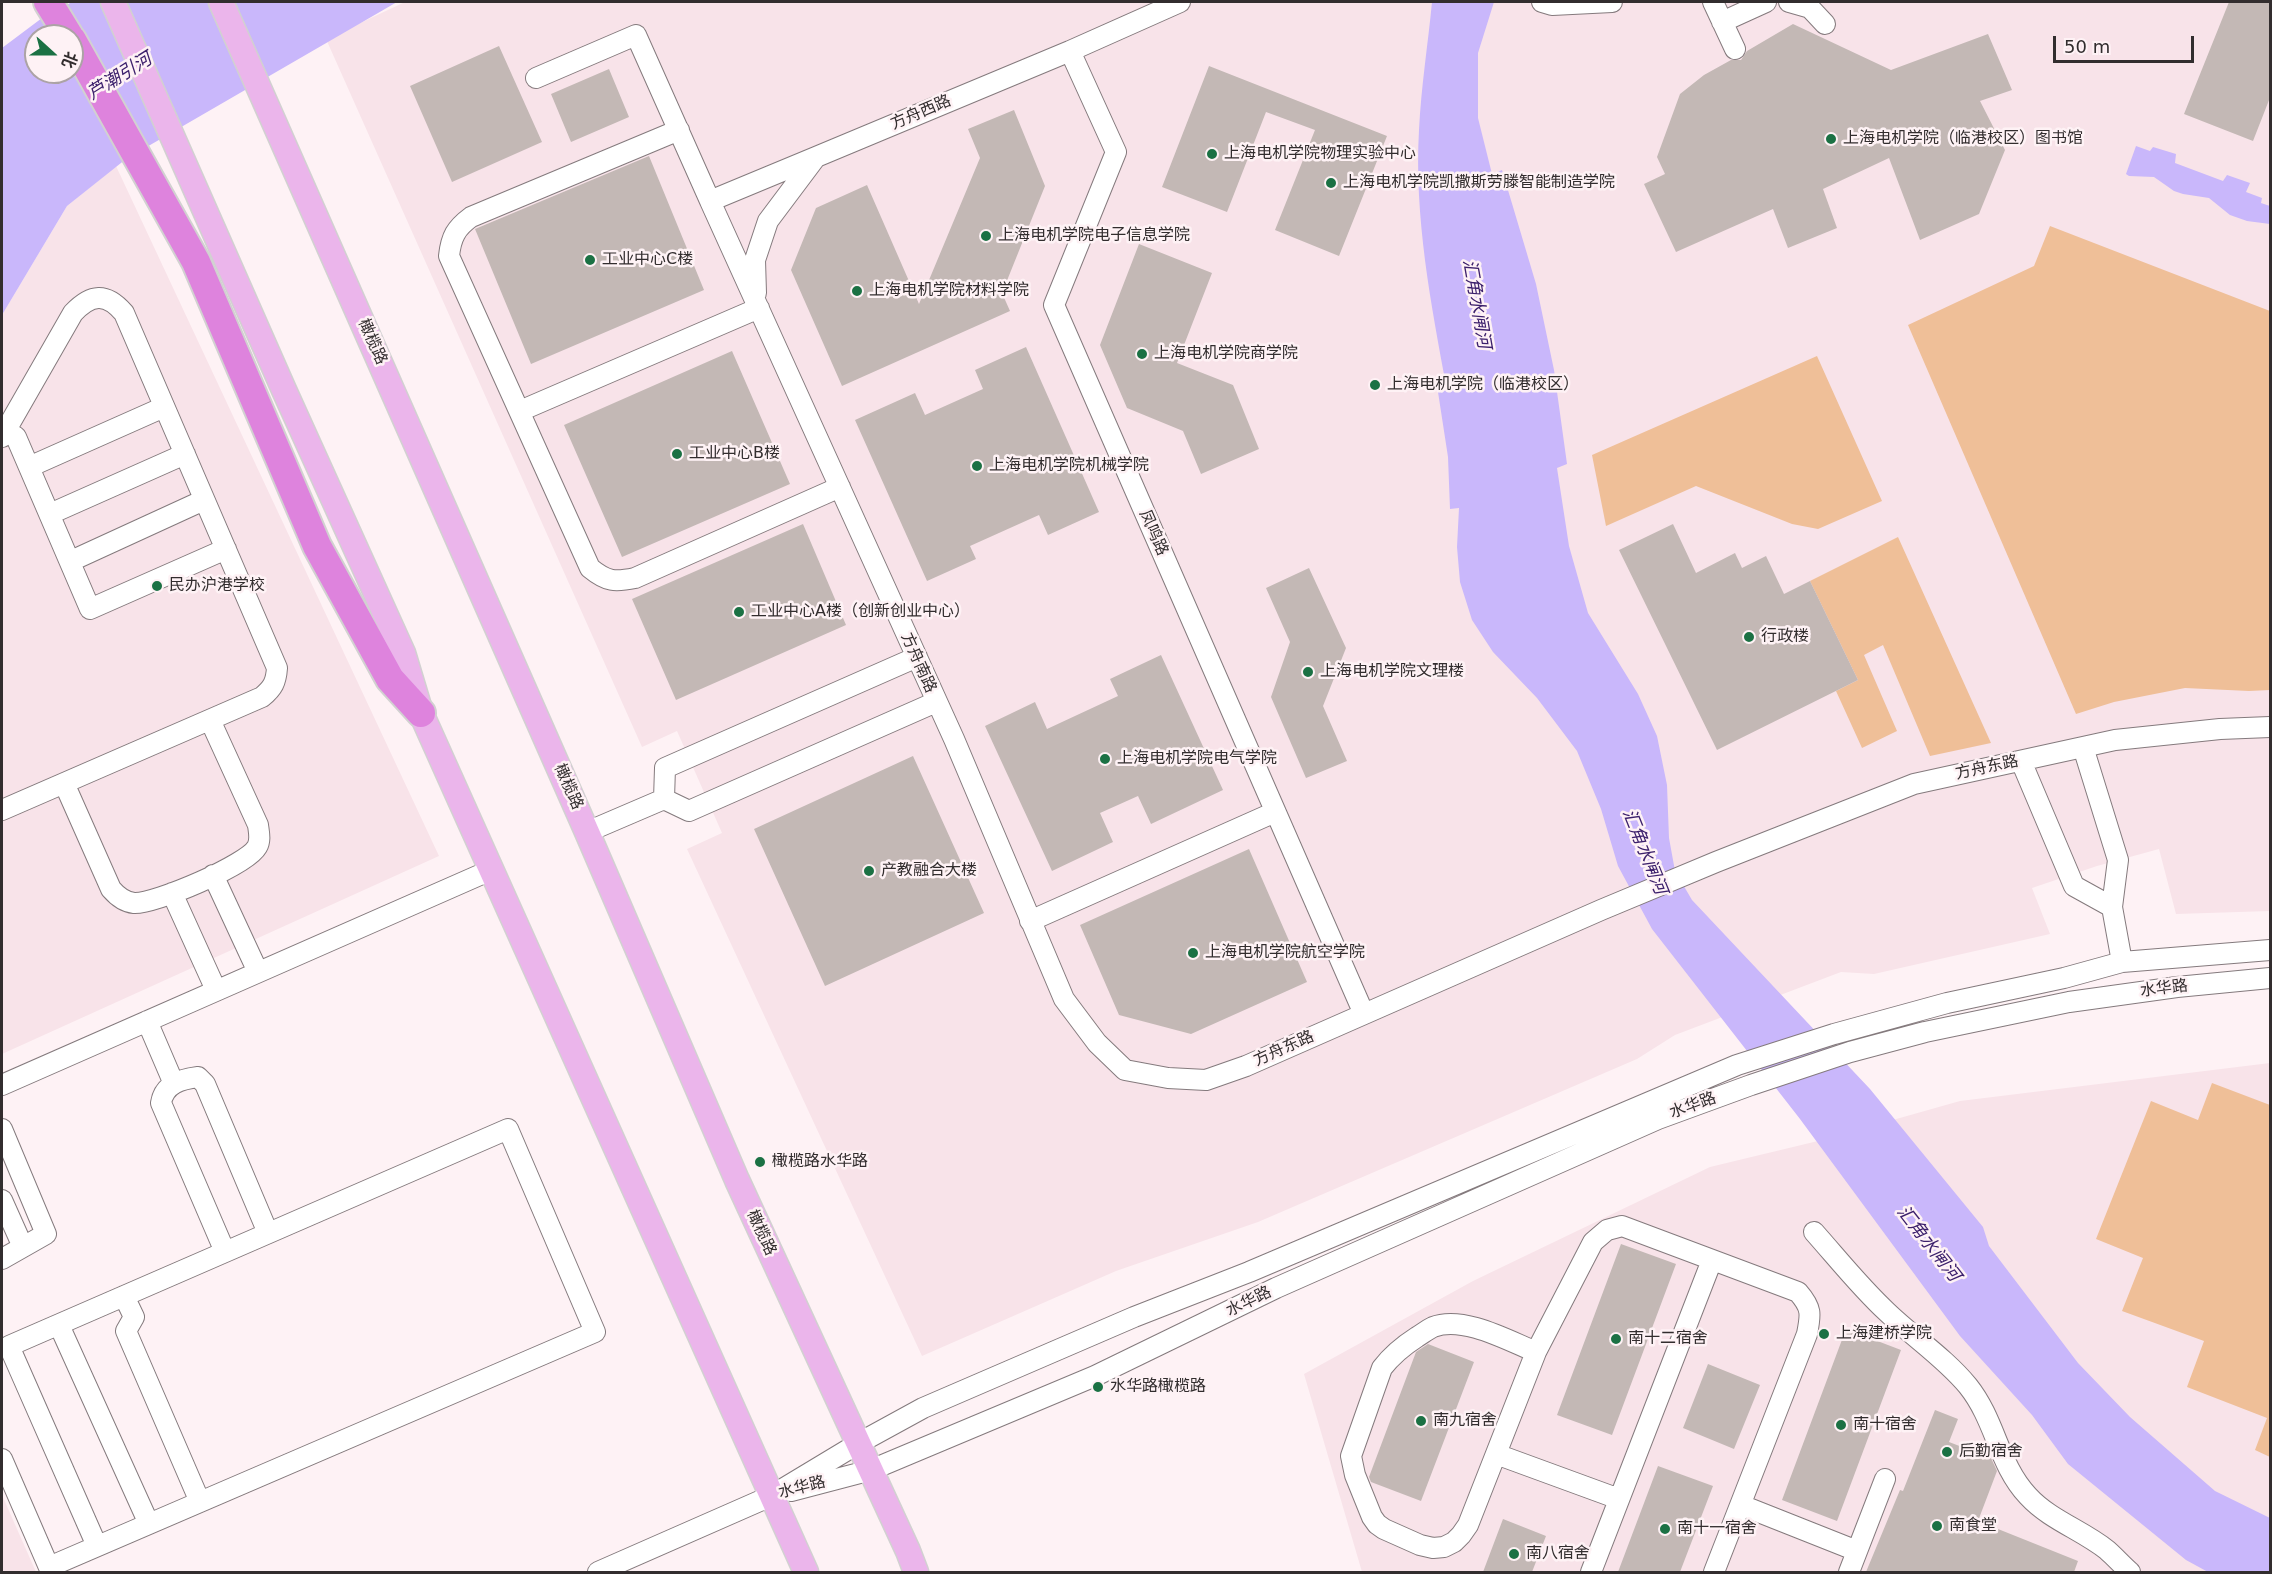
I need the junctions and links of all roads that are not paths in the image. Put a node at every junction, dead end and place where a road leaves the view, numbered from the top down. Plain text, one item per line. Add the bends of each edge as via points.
1 (48, 2) edge
2 (113, 2) edge
3 (221, 2) edge
4 (1180, 2) edge
5 (1542, 2) edge
6 (1612, 2) edge
7 (1713, 2) edge
8 (1766, 2) edge
9 (1789, 2) edge
10 (1722, 22) junction
11 (62, 24) edge
12 (1825, 24) dead end
13 (1735, 49) dead end
14 (1070, 51) junction
15 (84, 61) edge
16 (536, 78) dead end
17 (678, 130) junction
18 (816, 157) junction
19 (710, 201) junction
20 (759, 308) junction
21 (164, 407) junction
22 (520, 411) junction
23 (4, 434) edge
24 (184, 454) junction
25 (29, 467) junction
26 (840, 488) junction
27 (204, 500) junction
28 (50, 514) junction
29 (226, 549) junction
30 (70, 561) junction
31 (916, 657) junction
32 (936, 702) junction
33 (421, 713) junction
34 (210, 720) junction
35 (2271, 727) edge
36 (2083, 747) junction
37 (2021, 761) junction
38 (64, 783) junction
39 (664, 799) junction
40 (2, 810) edge
41 (1275, 812) junction
42 (587, 832) junction
43 (491, 870) junction
44 (213, 874) junction
45 (172, 893) junction
46 (2112, 908) junction
47 (1030, 921) junction
48 (2271, 950) edge
49 (2122, 962) junction
50 (258, 972) junction
51 (2271, 978) edge
52 (216, 990) junction
53 (1364, 1014) junction
54 (147, 1021) junction
55 (174, 1084) junction
56 (2, 1085) edge
57 (3, 1134) edge
58 (2, 1200) edge
59 (1814, 1232) dead end
60 (268, 1233) junction
61 (23, 1247) junction
62 (225, 1252) junction
63 (2, 1258) edge
64 (1712, 1260) junction
65 (124, 1296) junction
66 (59, 1324) junction
67 (1536, 1352) junction
68 (859, 1443) junction
69 (1496, 1454) junction
70 (2, 1459) edge
71 (871, 1470) junction
72 (1885, 1479) dead end
73 (771, 1496) junction
74 (1619, 1499) junction
75 (200, 1502) junction
76 (1741, 1505) junction
77 (150, 1524) junction
78 (97, 1546) junction
79 (1857, 1551) junction
80 (50, 1570) edge
81 (598, 1572) edge
82 (806, 1572) edge
83 (916, 1572) edge
84 (1591, 1572) edge
85 (1714, 1572) edge
86 (1849, 1572) edge
87 (2130, 1572) edge

1 - 11 highway
2 - 33 main road via 403,652
3 - 42 main road, 橄榄路
4 - 14 street, 方舟西路
5 - 6 street
7 - 10 street
8 - 10 street
9 - 12 street via 1810,8
10 - 13 street
14 - 18 street, 方舟西路
14 - 41 street, 凤鸣路 via 1116,152 1054,305
15 - 33 highway via 196,262 317,546 390,679
16 - 17 street, 方舟南路 via 636,35
17 - 19 street, 方舟南路
17 - 22 street via 471,217 458,227 450,241 449,256
18 - 19 street, 方舟西路
18 - 20 street via 768,221 755,260
19 - 20 street, 方舟南路
20 - 22 street
20 - 26 street, 方舟南路
21 - 23 street via 124,313 107,298 94,298 73,313
21 - 24 street
21 - 25 street
22 - 26 street via 590,568 616,582 635,578
23 - 25 street via 16,437
24 - 27 street
24 - 28 street
25 - 28 street
26 - 31 street, 方舟南路
27 - 29 street
27 - 30 street
28 - 30 street
29 - 30 street via 90,609
29 - 34 street via 277,668 276,680 272,690 262,697
31 - 32 street, 方舟南路
31 - 39 street via 665,768
32 - 39 street via 689,812
32 - 47 street, 方舟南路
33 - 43 main road
34 - 38 street
34 - 44 street via 258,825 260,838 256,849 244,860
35 - 36 street, 方舟东路 via 2220,729
36 - 37 street, 方舟东路
36 - 46 street via 2118,860
37 - 46 street via 2074,886
37 - 53 street, 方舟东路 via 1914,784 1601,910
38 - 40 street
38 - 45 street via 111,889 132,903
39 - 42 street
41 - 47 street
41 - 53 street, 凤鸣路
42 - 68 main road, 橄榄路 via 737,1180
43 - 50 street
43 - 73 main road
44 - 45 street
44 - 50 street
45 - 52 street
46 - 49 street
47 - 53 street, 方舟东路 via 1064,999 1097,1043 1125,1070 1206,1080
48 - 49 street, 水华路
49 - 68 street, 水华路 via 1947,1003 1737,1065 1092,1335 923,1408
50 - 52 street
51 - 71 street, 水华路 via 2069,1002 1925,1032 1751,1084 1659,1119 1276,1288 1095,1376
52 - 54 street
54 - 55 street
54 - 56 street
55 - 60 street via 198,1077 205,1084
55 - 62 street via 163,1094 161,1103
57 - 61 street via 46,1234
58 - 61 street
59 - 87 street via 1869,1295 1953,1368 1968,1386 1990,1421 2004,1460 2028,1496 2107,1550
60 - 62 street
60 - 75 street via 508,1129 595,1332
61 - 63 street
62 - 65 street
64 - 67 street via 1622,1226 1607,1230 1593,1242
64 - 74 street
64 - 76 street via 1798,1292 1808,1303 1811,1317
65 - 66 street
65 - 75 street via 134,1317 126,1331
66 - 77 street
66 - 78 street via 9,1346
67 - 69 street
67 - 69 street via 1474,1327 1433,1327 1405,1344 1382,1368 1351,1456 1377,1524 1434,1548 1444,1547 1468,1525
68 - 71 main road, 橄榄路
68 - 73 street, 水华路
69 - 74 street
70 - 80 street
71 - 73 street, 水华路
71 - 83 main road, 橄榄路
72 - 79 street
73 - 81 street
73 - 82 main road
74 - 84 street
75 - 77 street
76 - 79 street
76 - 85 street
77 - 78 street
78 - 80 street
79 - 86 street

